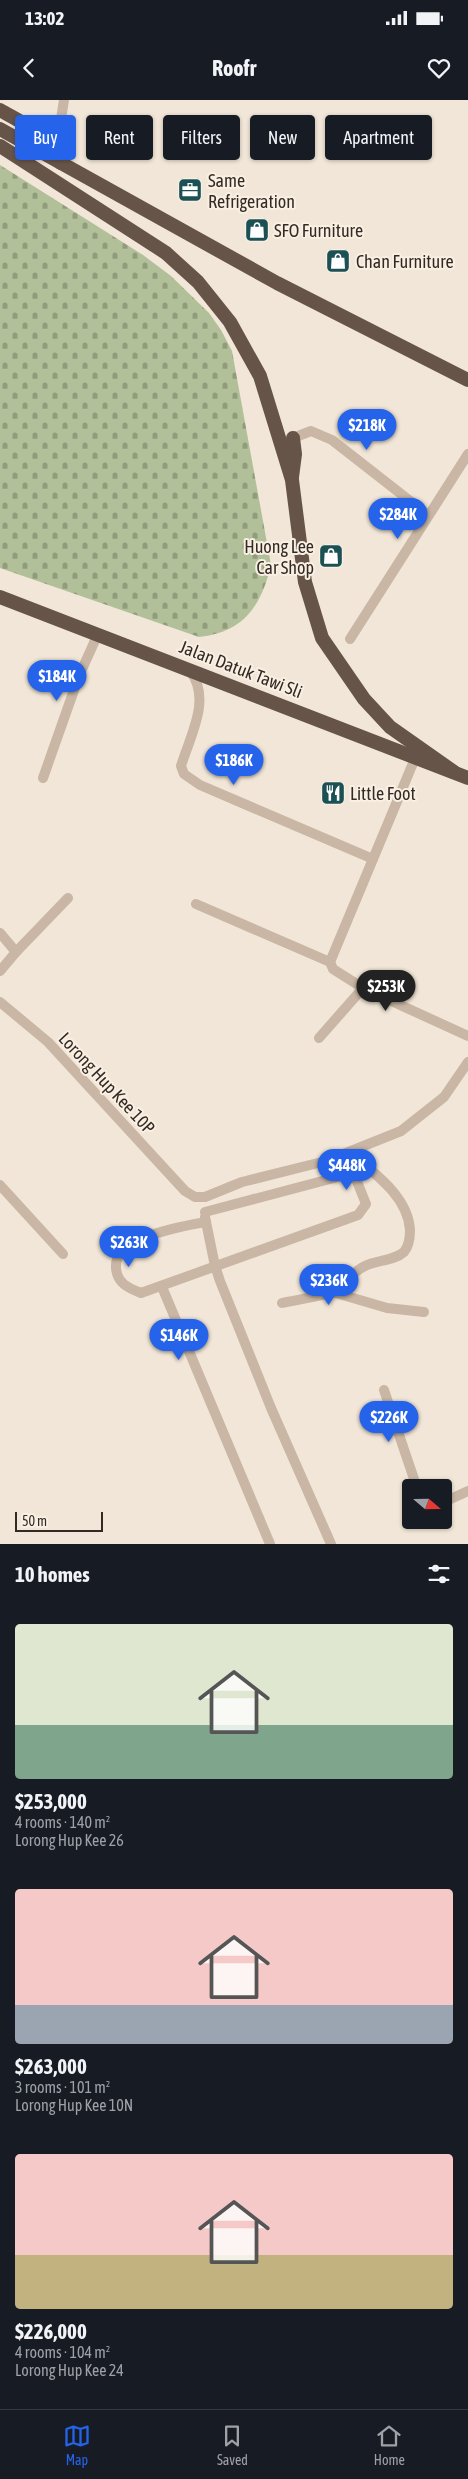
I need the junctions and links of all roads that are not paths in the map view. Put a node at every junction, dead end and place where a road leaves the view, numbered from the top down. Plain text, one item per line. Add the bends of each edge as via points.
1 (64, 100) edge
2 (0, 110) edge
3 (62, 115) edge
4 (15, 119) edge
5 (0, 129) edge
6 (0, 146) edge
7 (0, 155) edge
8 (60, 160) edge
9 (62, 164) junction
10 (70, 191) junction
11 (468, 380) edge
12 (293, 438) joint
13 (468, 454) edge
14 (292, 480) junction
15 (428, 515) junction
16 (0, 598) edge
17 (97, 636) junction
18 (350, 639) dead end
19 (188, 669) junction
20 (416, 756) junction
21 (454, 772) junction
22 (43, 778) dead end
23 (468, 778) edge
24 (373, 859) junction
25 (68, 898) dead end
26 (196, 904) dead end
27 (0, 932) edge
28 (16, 952) junction
29 (330, 962) junction
30 (0, 971) edge
31 (363, 988) junction
32 (0, 1002) edge
33 (468, 1036) edge
34 (319, 1038) dead end
35 (468, 1062) edge
36 (349, 1152) junction
37 (326, 1161) junction
38 (331, 1178) junction
39 (0, 1185) edge
40 (201, 1197) junction
41 (206, 1217) junction
42 (63, 1254) dead end
43 (215, 1266) junction
44 (162, 1287) junction
45 (336, 1292) junction
46 (282, 1303) dead end
47 (424, 1312) dead end
48 (384, 1390) dead end
49 (414, 1479) edge
50 (468, 1491) edge
51 (452, 1498) edge
52 (270, 1544) edge
53 (331, 1544) edge

1 - 3 street
2 - 4 highway
5 - 9 highway
6 - 10 highway
7 - 10 highway via 27,172
8 - 9 highway
9 - 11 highway via 277,283
10 - 14 highway via 166,253 198,282 230,322 260,376
12 - 14 highway
12 - 15 street via 311,432 332,440
13 - 15 street
14 - 21 highway via 306,582 322,638 364,699 390,727
15 - 18 street
16 - 17 highway, Jalan Datuk Tawi Sli
17 - 19 highway, Jalan Datuk Tawi Sli
17 - 22 street via 79,676
19 - 20 highway, Jalan Datuk Tawi Sli
19 - 24 street via 198,682 200,704 181,766 184,774 200,785
20 - 21 highway, Jalan Datuk Tawi Sli
20 - 24 street
21 - 23 highway, Jalan Datuk Tawi Sli
24 - 29 street
25 - 28 street
26 - 29 street
27 - 28 street
28 - 30 street
29 - 31 street via 333,969
31 - 33 street
31 - 34 street
32 - 40 street, Lorong Hup Kee 10P via 48,1042 185,1191
35 - 36 street via 444,1097 402,1131
36 - 37 street
36 - 45 street via 375,1173 403,1205 410,1239 402,1253 353,1272
37 - 38 street
37 - 40 street via 242,1182
38 - 41 street
38 - 43 street via 345,1175 356,1179 366,1204 358,1215
39 - 42 street
40 - 41 street
41 - 43 street
41 - 44 street via 158,1232 119,1254 116,1274 124,1285 141,1293
43 - 44 street
43 - 53 street via 271,1408
44 - 52 street
45 - 46 street
45 - 47 street via 388,1308
48 - 49 street
50 - 51 street

